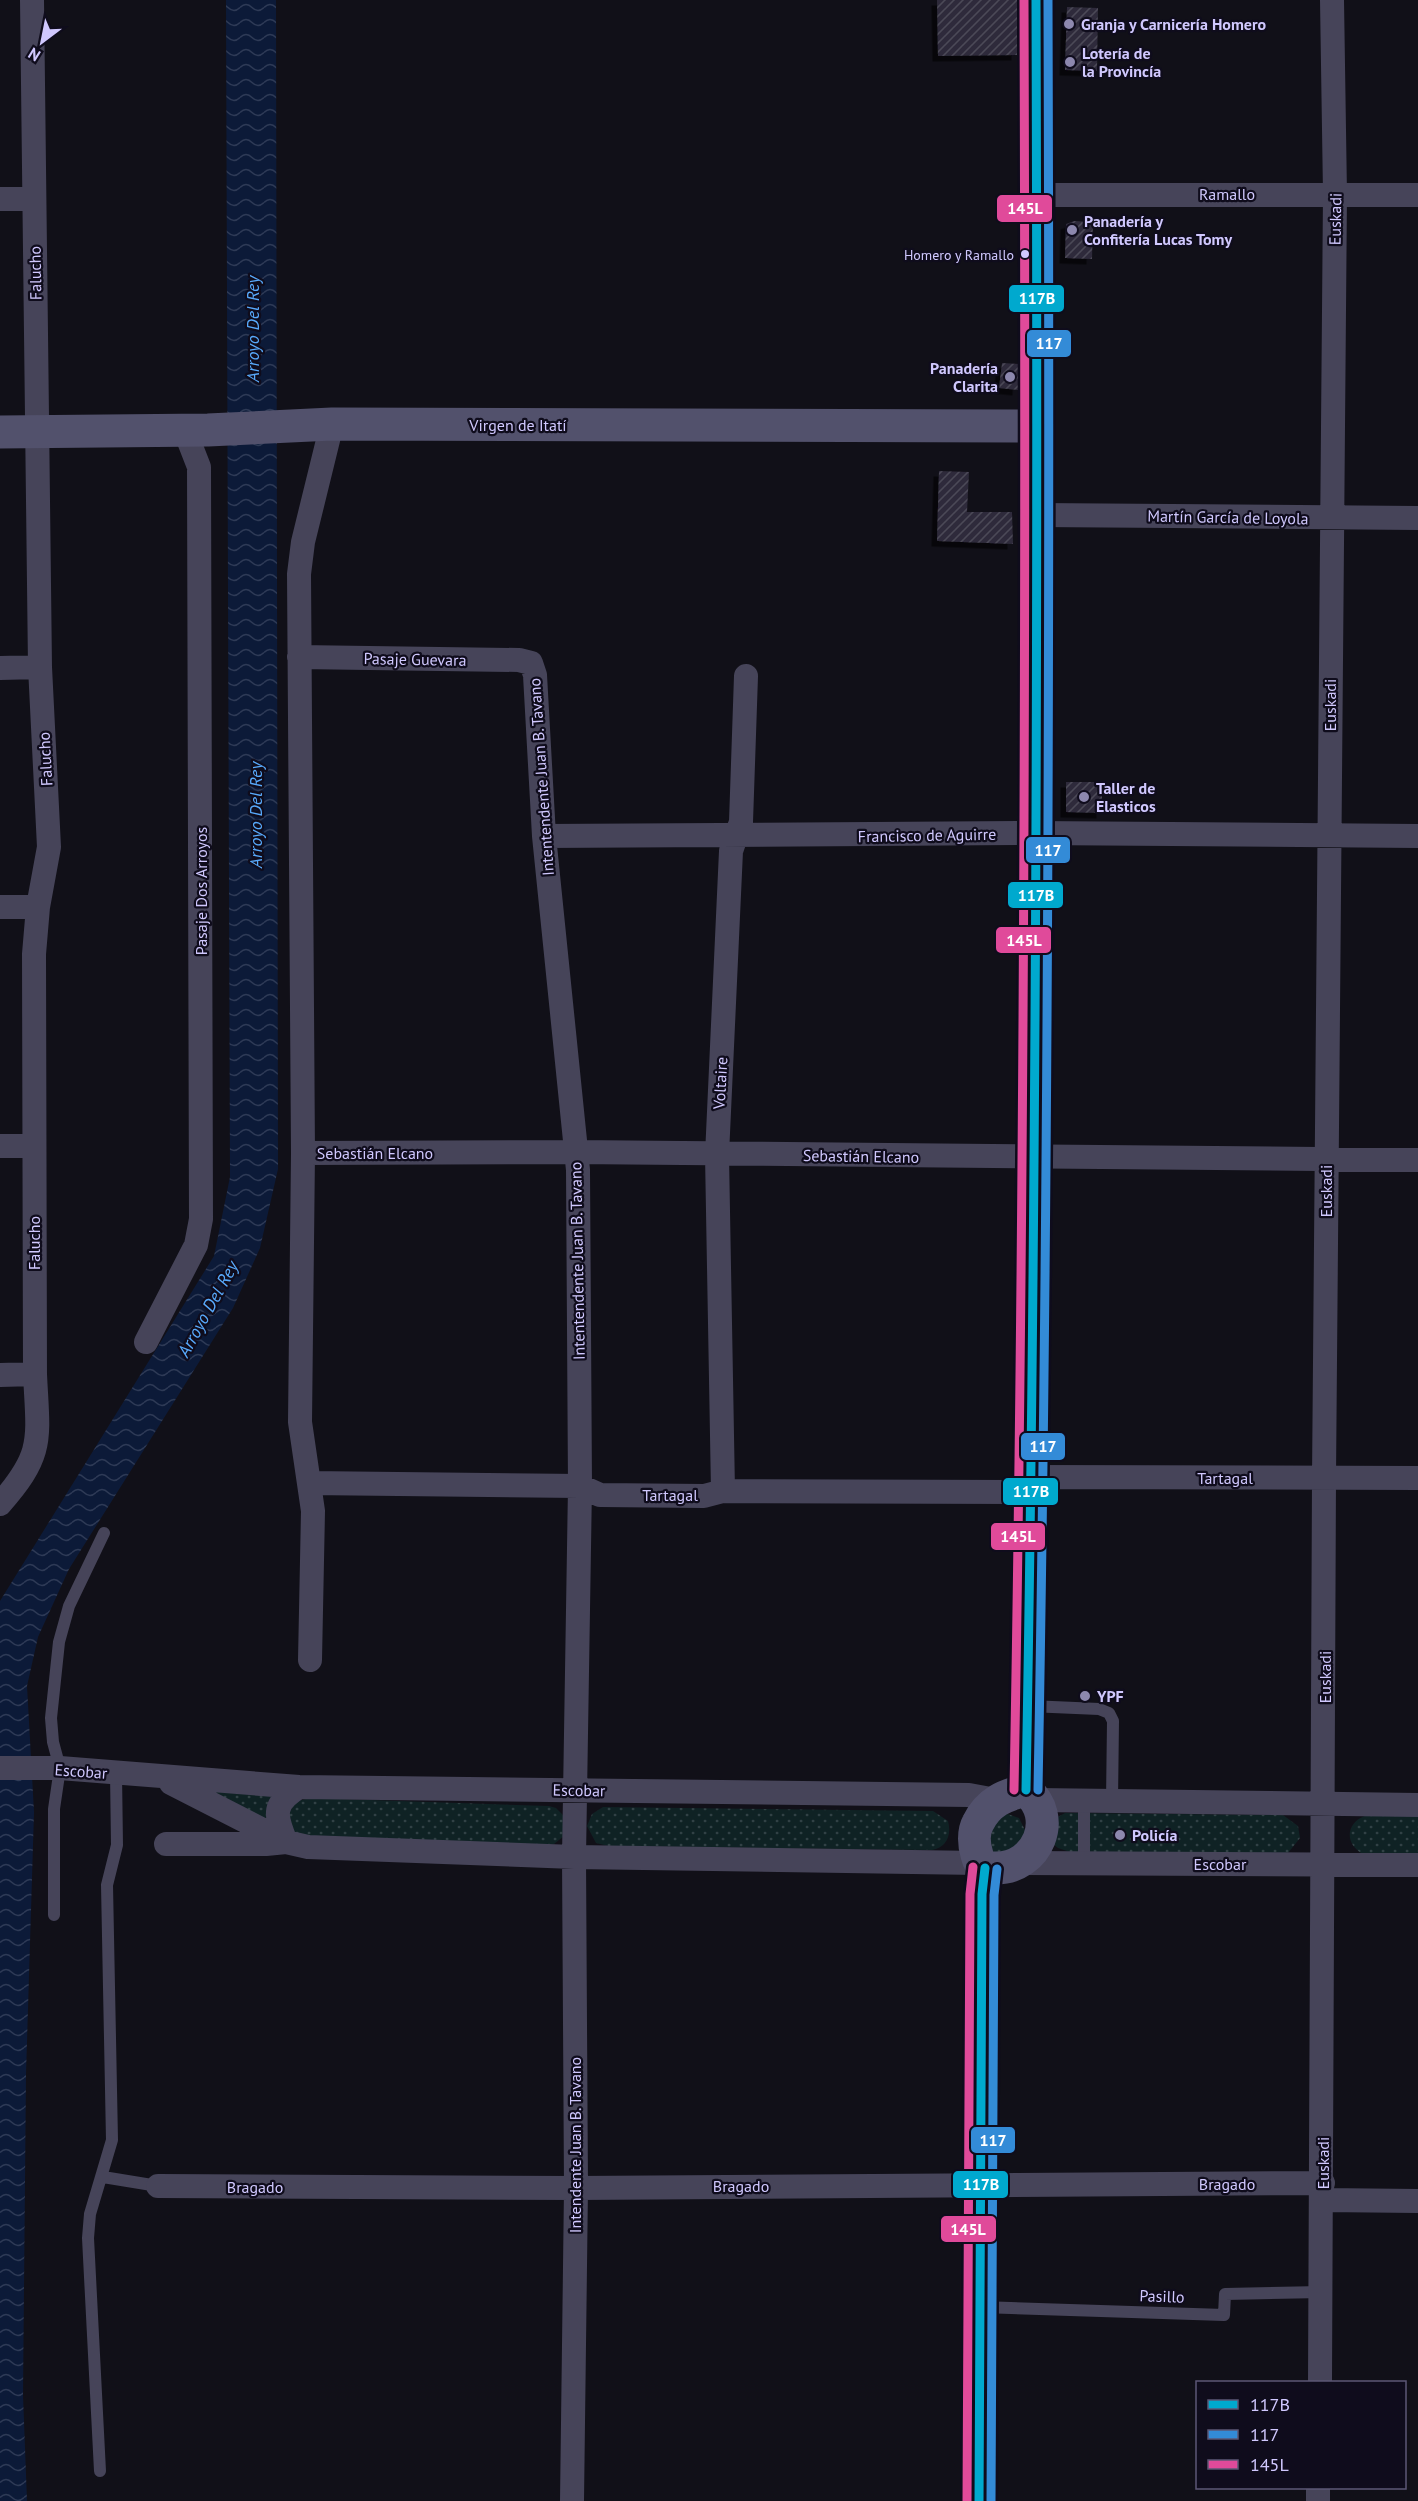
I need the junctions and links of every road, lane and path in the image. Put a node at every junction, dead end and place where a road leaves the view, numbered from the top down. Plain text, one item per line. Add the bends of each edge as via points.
1 (32, 0) edge
2 (1036, 0) edge
3 (1332, 0) edge
4 (1335, 194) junction
5 (1036, 195) junction
6 (1418, 195) edge
7 (0, 199) edge
8 (33, 199) junction
9 (320, 424) junction
10 (1037, 426) junction
11 (196, 430) junction
12 (0, 432) edge
13 (39, 432) junction
14 (1038, 515) junction
15 (1331, 518) junction
16 (1418, 518) edge
17 (299, 657) junction
18 (531, 663) joint
19 (0, 668) edge
20 (40, 668) junction
21 (746, 676) dead end
22 (1035, 833) junction
23 (1330, 835) junction
24 (544, 836) junction
25 (1418, 836) edge
26 (735, 837) junction
27 (0, 907) edge
28 (38, 907) junction
29 (0, 1146) edge
30 (34, 1146) junction
31 (575, 1152) junction
32 (303, 1153) junction
33 (717, 1155) junction
34 (1033, 1158) junction
35 (1418, 1160) edge
36 (1327, 1161) junction
37 (147, 1342) dead end
38 (35, 1374) junction
39 (0, 1375) edge
40 (1324, 1478) junction
41 (1418, 1478) edge
42 (309, 1483) junction
43 (1032, 1484) junction
44 (580, 1486) junction
45 (723, 1491) junction
46 (0, 1504) edge
47 (104, 1533) dead end
48 (310, 1660) dead end
49 (1027, 1706) junction
50 (0, 1768) edge
51 (56, 1768) junction
52 (116, 1773) junction
53 (161, 1778) junction
54 (299, 1787) junction
55 (577, 1790) junction
56 (1020, 1797) junction
57 (1084, 1801) junction
58 (1112, 1801) junction
59 (1325, 1804) junction
60 (1418, 1805) edge
61 (286, 1842) junction
62 (166, 1844) dead end
63 (574, 1857) junction
64 (1022, 1863) junction
65 (1084, 1864) junction
66 (1324, 1865) junction
67 (1418, 1865) edge
68 (982, 1866) junction
69 (54, 1915) dead end
70 (103, 2177) junction
71 (979, 2185) junction
72 (158, 2186) joint
73 (576, 2188) junction
74 (1323, 2192) junction
75 (1418, 2201) edge
76 (1322, 2292) junction
77 (980, 2307) junction
78 (1320, 2381) edge
79 (100, 2471) dead end
80 (572, 2501) edge
81 (979, 2501) edge

1 - 8 street, Falucho
2 - 5 main road
3 - 4 street, Euskadi
4 - 5 street, Ramallo
4 - 6 street, Ramallo
4 - 15 street, Euskadi
5 - 10 main road
7 - 8 street
8 - 13 street, Falucho
9 - 10 main road, Virgen de Itatí
9 - 11 main road, Virgen de Itatí
9 - 17 street via 301,556
10 - 14 main road
11 - 13 main road, Virgen de Itatí
11 - 37 street, Pasaje Dos Arroyos via 201,1219 196,1245
12 - 13 main road, Virgen de Itatí
13 - 20 street, Falucho
14 - 15 street, Martín García de Loyola
14 - 22 main road
15 - 16 street, Martín García de Loyola
15 - 23 street, Euskadi
17 - 18 street, Pasaje Guevara
17 - 32 street
18 - 24 street, Intentendente Juan B. Tavano via 536,675
19 - 20 street
20 - 28 street, Falucho via 49,847
21 - 26 street, Voltaire via 741,822
22 - 23 street, Francisco de Aguirre
22 - 26 street, Francisco de Aguirre
22 - 34 main road
23 - 25 street, Francisco de Aguirre
23 - 36 street, Euskadi
24 - 26 street, Francisco de Aguirre
24 - 31 street, Intentendente Juan B. Tavano
26 - 33 street, Voltaire via 730,851
27 - 28 street
28 - 30 street, Falucho via 34,954
29 - 30 street
30 - 38 street, Falucho
31 - 32 street, Sebastián Elcano
31 - 33 street, Sebastián Elcano
31 - 44 street, Intentendente Juan B. Tavano
32 - 42 street via 300,1422
33 - 34 street, Sebastián Elcano
33 - 45 street, Voltaire
34 - 36 street, Sebastián Elcano
34 - 43 main road
35 - 36 street, Sebastián Elcano
36 - 40 street, Euskadi
38 - 39 street
38 - 46 street, Falucho via 38,1436 34,1456 22,1480
40 - 41 street, Tartagal
40 - 43 street, Tartagal
40 - 59 street, Euskadi
42 - 44 street, Tartagal
42 - 48 street via 313,1511
43 - 45 street, Tartagal
43 - 49 main road
44 - 45 street, Tartagal via 600,1495 704,1496
44 - 55 street, Intentendente Juan B. Tavano
47 - 51 lane via 69,1606 59,1642 51,1718
49 - 56 main road
49 - 58 lane via 1099,1709 1109,1713 1113,1720
50 - 51 street, Escobar
51 - 52 street, Escobar
51 - 69 lane
52 - 53 street, Escobar
52 - 70 lane via 117,1845 107,1885 112,2140
53 - 54 street, Escobar
53 - 61 street, Escobar
54 - 55 street, Escobar
54 - 61 street via 279,1804 277,1822
55 - 56 street, Escobar
55 - 63 street, Intendente Juan B. Tavano
56 - 57 street, Escobar
56 - 64 main road via 1042,1819 1035,1849
56 - 68 main road via 977,1825 975,1848
57 - 58 street, Escobar
57 - 65 lane
58 - 59 street, Escobar
59 - 60 street, Escobar
59 - 66 street, Euskadi
61 - 62 street, Escobar
61 - 63 street, Escobar
63 - 68 street, Escobar
63 - 73 street, Intendente Juan B. Tavano
64 - 65 street, Escobar
64 - 68 main road via 1007,1868
65 - 66 street, Escobar
66 - 67 street, Escobar
66 - 74 street, Euskadi
68 - 71 main road
70 - 72 lane
70 - 79 lane via 90,2214 88,2238
71 - 73 street, Bragado
71 - 74 street, Bragado
71 - 77 main road
72 - 73 street, Bragado
73 - 80 street, Intendente Juan B. Tavano
74 - 75 street, Bragado
74 - 76 street, Euskadi
76 - 77 lane, Pasillo via 1225,2294 1224,2315
76 - 78 street, Euskadi
77 - 81 main road

